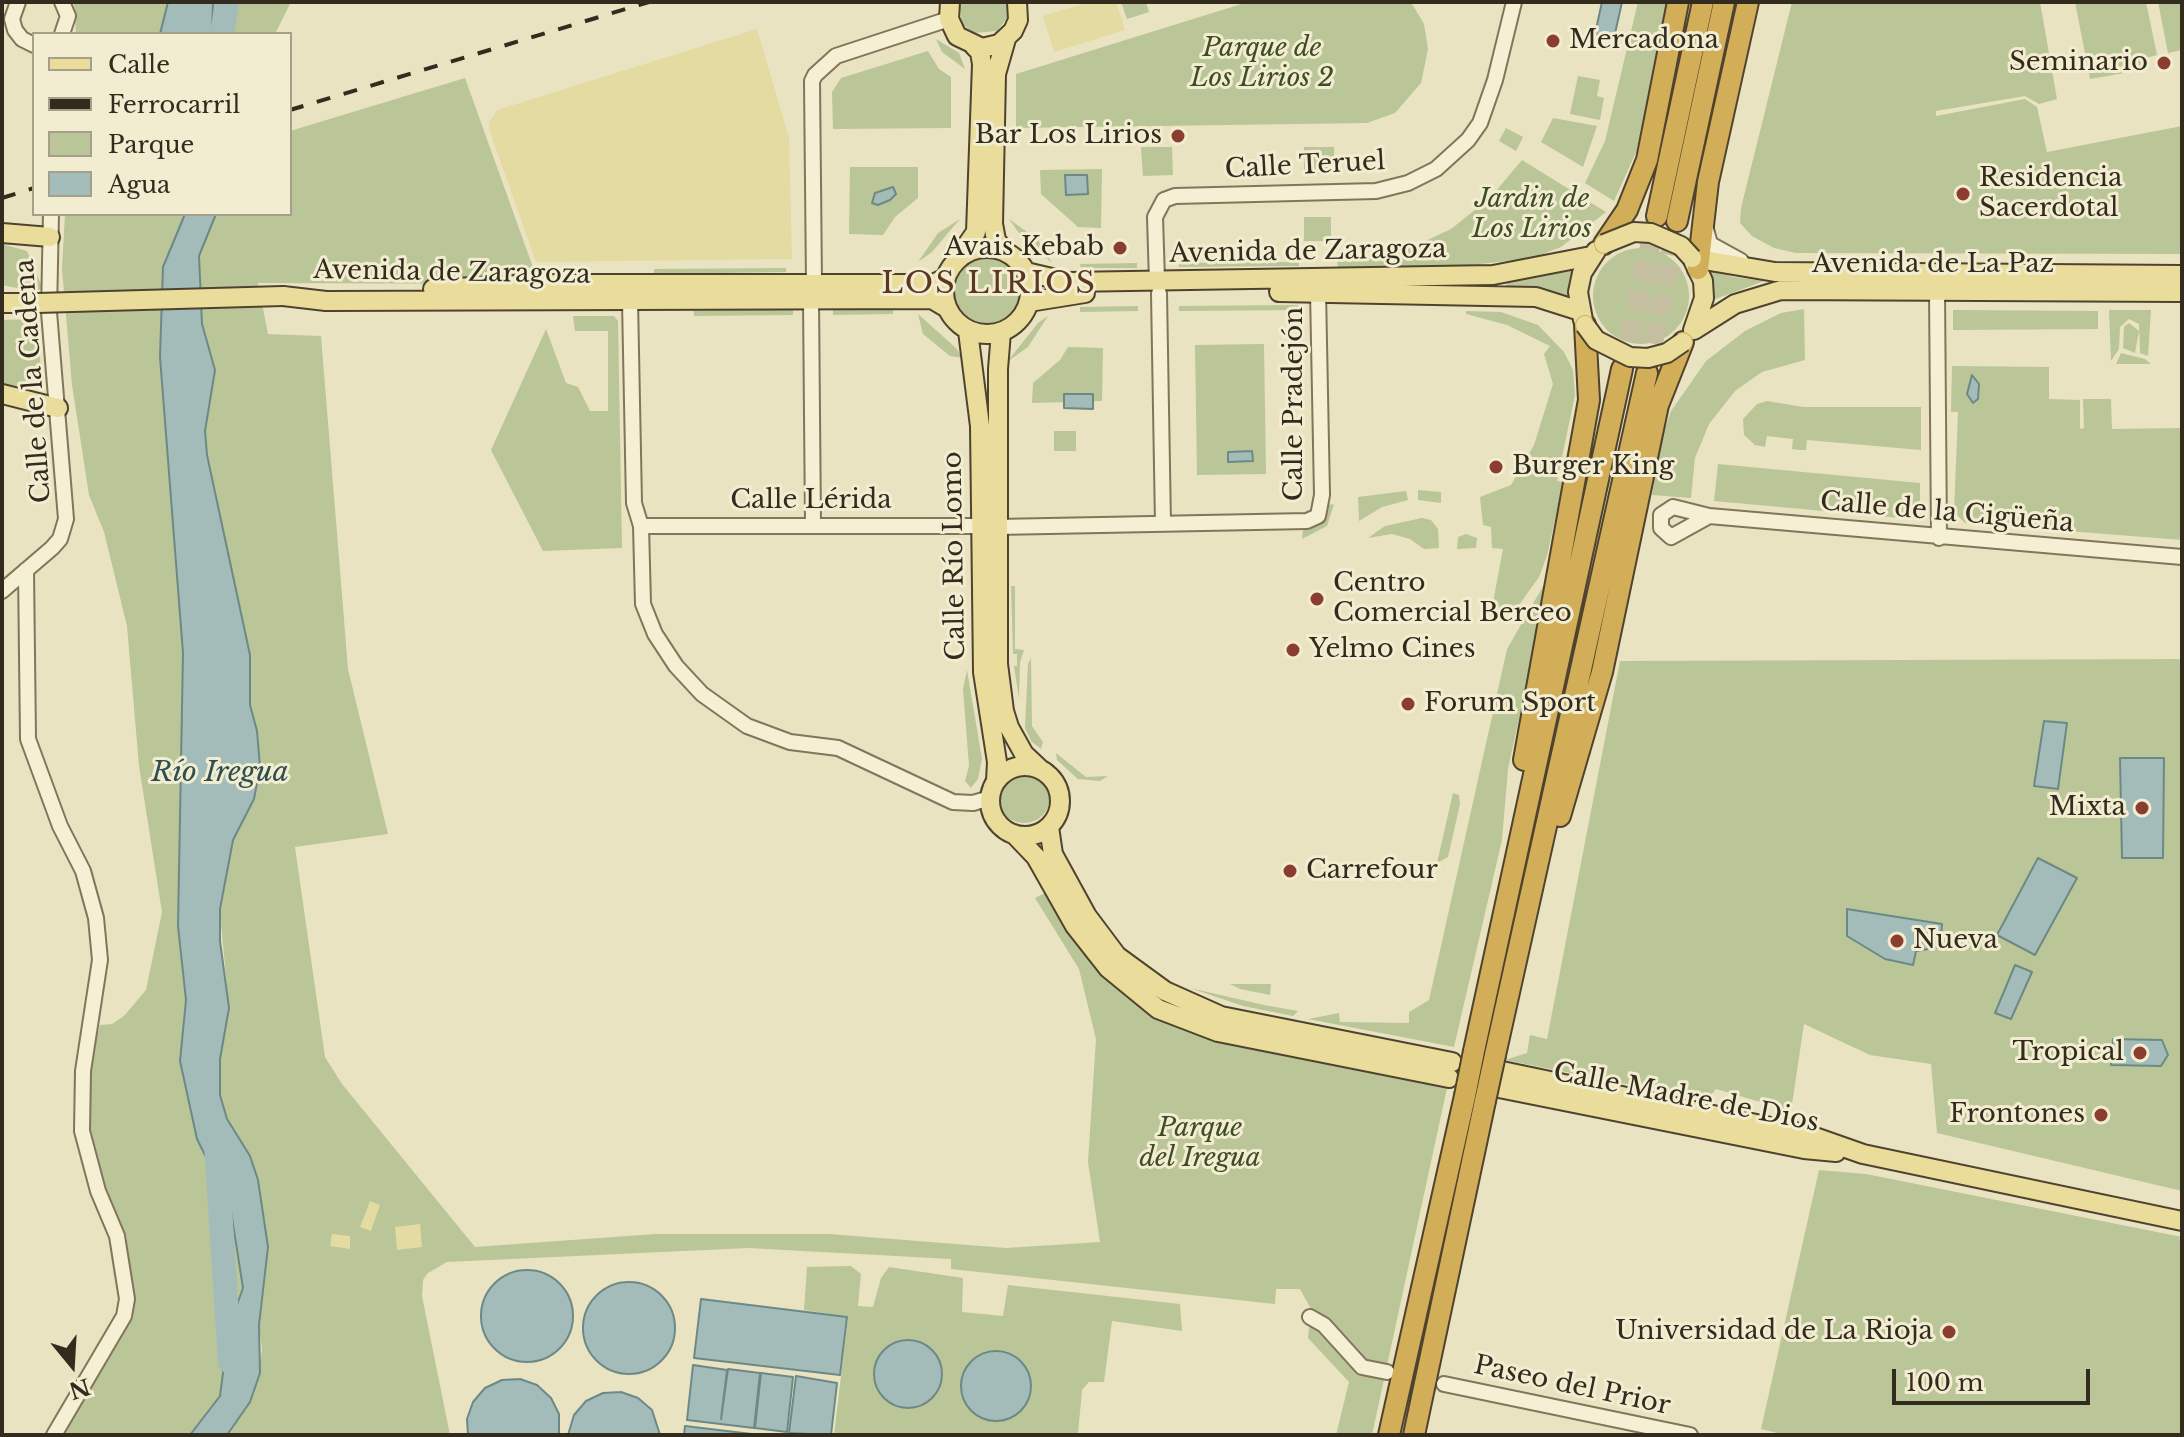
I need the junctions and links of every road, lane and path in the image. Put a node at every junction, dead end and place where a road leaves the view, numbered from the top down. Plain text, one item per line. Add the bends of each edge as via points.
1 (8, 2) edge
2 (18, 2) edge
3 (1017, 2) edge
4 (1514, 2) edge
5 (1680, 2) edge
6 (1703, 2) edge
7 (1724, 2) edge
8 (1748, 2) edge
9 (64, 3) edge
10 (2, 4) edge
11 (949, 10) edge
12 (8, 27) edge
13 (63, 32) edge
14 (1006, 39) junction
15 (32, 44) edge
16 (974, 46) junction
17 (1706, 194) junction
18 (51, 216) edge
19 (1657, 216) tunnel mouth
20 (1677, 221) tunnel mouth
21 (2, 233) edge
22 (50, 237) junction
23 (1597, 250) junction
24 (1004, 251) junction
25 (1696, 262) junction
26 (950, 270) junction
27 (1026, 272) junction
28 (1775, 272) junction
29 (2182, 275) edge
30 (1158, 287) junction
31 (1318, 291) junction
32 (1937, 291) junction
33 (812, 292) junction
34 (2182, 292) edge
35 (283, 296) junction
36 (630, 301) junction
37 (4, 302) edge
38 (1029, 302) junction
39 (947, 308) junction
40 (1582, 318) junction
41 (968, 331) junction
42 (1001, 332) junction
43 (1688, 336) junction
44 (1622, 369) tunnel mouth
45 (1647, 373) tunnel mouth
46 (2, 394) edge
47 (58, 408) junction
48 (1318, 516) joint
49 (1709, 516) dead end
50 (1163, 524) junction
51 (813, 525) junction
52 (641, 526) junction
53 (989, 526) junction
54 (1939, 538) junction
55 (2182, 557) edge
56 (26, 570) junction
57 (2, 591) edge
58 (989, 591) junction
59 (1041, 770) junction
60 (993, 790) junction
61 (1049, 827) junction
62 (1014, 834) junction
63 (1538, 863) junction
64 (1485, 1001) junction
65 (1495, 1079) junction
66 (2182, 1221) edge
67 (1310, 1317) dead end
68 (1387, 1372) dead end
69 (1444, 1384) dead end
70 (54, 1435) edge
71 (1389, 1435) edge
72 (1414, 1435) edge
73 (1690, 1435) edge

1 - 10 street
2 - 12 street
3 - 14 main road via 1018,20
4 - 30 street, Calle Teruel via 1480,123 1436,169 1376,191 1164,200 1155,217
5 - 23 highway via 1647,160 1627,210
6 - 19 highway
7 - 20 highway
8 - 17 highway
9 - 13 street via 68,16
11 - 16 main road via 957,36
11 - 33 street via 836,56 812,81
12 - 15 street
14 - 16 main road via 991,47
14 - 24 main road via 996,74 993,224
16 - 26 main road via 982,64 976,232
17 - 25 highway
17 - 28 street, Avenida de La Paz via 1710,244 1722,254
18 - 22 street, Calle de la Cadena
21 - 22 main road
22 - 47 street, Calle de la Cadena via 49,312
23 - 25 main road, bridge via 1634,232 1651,233 1681,246
23 - 30 main road, Avenida de Zaragoza via 1493,275
23 - 40 main road via 1582,273
24 - 26 main road via 978,249
24 - 27 main road
25 - 28 main road, Avenida de La Paz
25 - 43 main road via 1704,298
26 - 33 main road, Avenida de Zaragoza via 933,284
26 - 39 main road
27 - 30 main road, Avenida de Zaragoza via 1069,282
27 - 38 main road
28 - 29 main road, Avenida de La Paz
30 - 31 main road, Avenida de Zaragoza
30 - 38 main road, Avenida de Zaragoza via 1069,293
30 - 50 street
31 - 40 main road, Avenida de Zaragoza via 1536,297
31 - 48 street, Calle Pradejón
32 - 34 main road, Avenida de La Paz
32 - 43 main road, Avenida de La Paz via 1781,290 1735,304
32 - 54 street
33 - 35 main road, Avenida de Zaragoza via 539,284
33 - 36 main road, Avenida de Zaragoza
33 - 39 main road, Avenida de Zaragoza via 932,299
33 - 51 street
35 - 36 main road, Avenida de Zaragoza via 326,301
35 - 37 main road, bridge
36 - 52 street via 634,503
38 - 42 main road via 1014,325
39 - 41 main road
40 - 43 main road, bridge via 1596,340 1630,357 1658,355
40 - 64 highway via 1589,400 1494,919
41 - 42 main road
41 - 53 main road, Calle Río Lomo
42 - 53 main road, Calle Río Lomo
43 - 63 highway via 1658,405 1602,672 1559,818
44 - 64 highway
45 - 63 highway
46 - 47 main road
47 - 56 street, Calle de la Cadena via 66,519 60,539
48 - 50 street, Calle Lérida via 1307,521
49 - 54 street, Calle de la Cigüeña
50 - 53 street, Calle Lérida
51 - 52 street, Calle Lérida
51 - 53 street, Calle Lérida
52 - 60 street via 643,604 655,634 702,694 747,726 790,742 838,748 953,802 973,803
53 - 58 main road, Calle Río Lomo
54 - 55 street, Calle de la Cigüeña
56 - 57 street, Calle de la Cadena
56 - 70 street via 28,739 83,871 96,918 100,960 83,1071 82,1131 117,1236 127,1299 124,1316
58 - 59 main road, Calle Río Lomo via 1004,711 1016,742
58 - 60 main road, Calle Río Lomo via 983,672 997,762
59 - 60 main road via 1021,766 1003,774
59 - 61 main road via 1051,774 1059,789 1059,809
60 - 62 main road via 996,821
61 - 62 main road via 1033,835
61 - 62 main road via 1053,854 1087,916 1117,956 1165,991 1221,1016 1451,1070 1218,1032 1158,1009 1108,968 1075,926 1036,857
63 - 65 highway
64 - 71 highway, bridge
65 - 66 main road, Calle Madre de Dios via 1809,1135 1863,1154
65 - 72 highway
67 - 68 street via 1362,1367
69 - 73 street, Paseo del Prior

